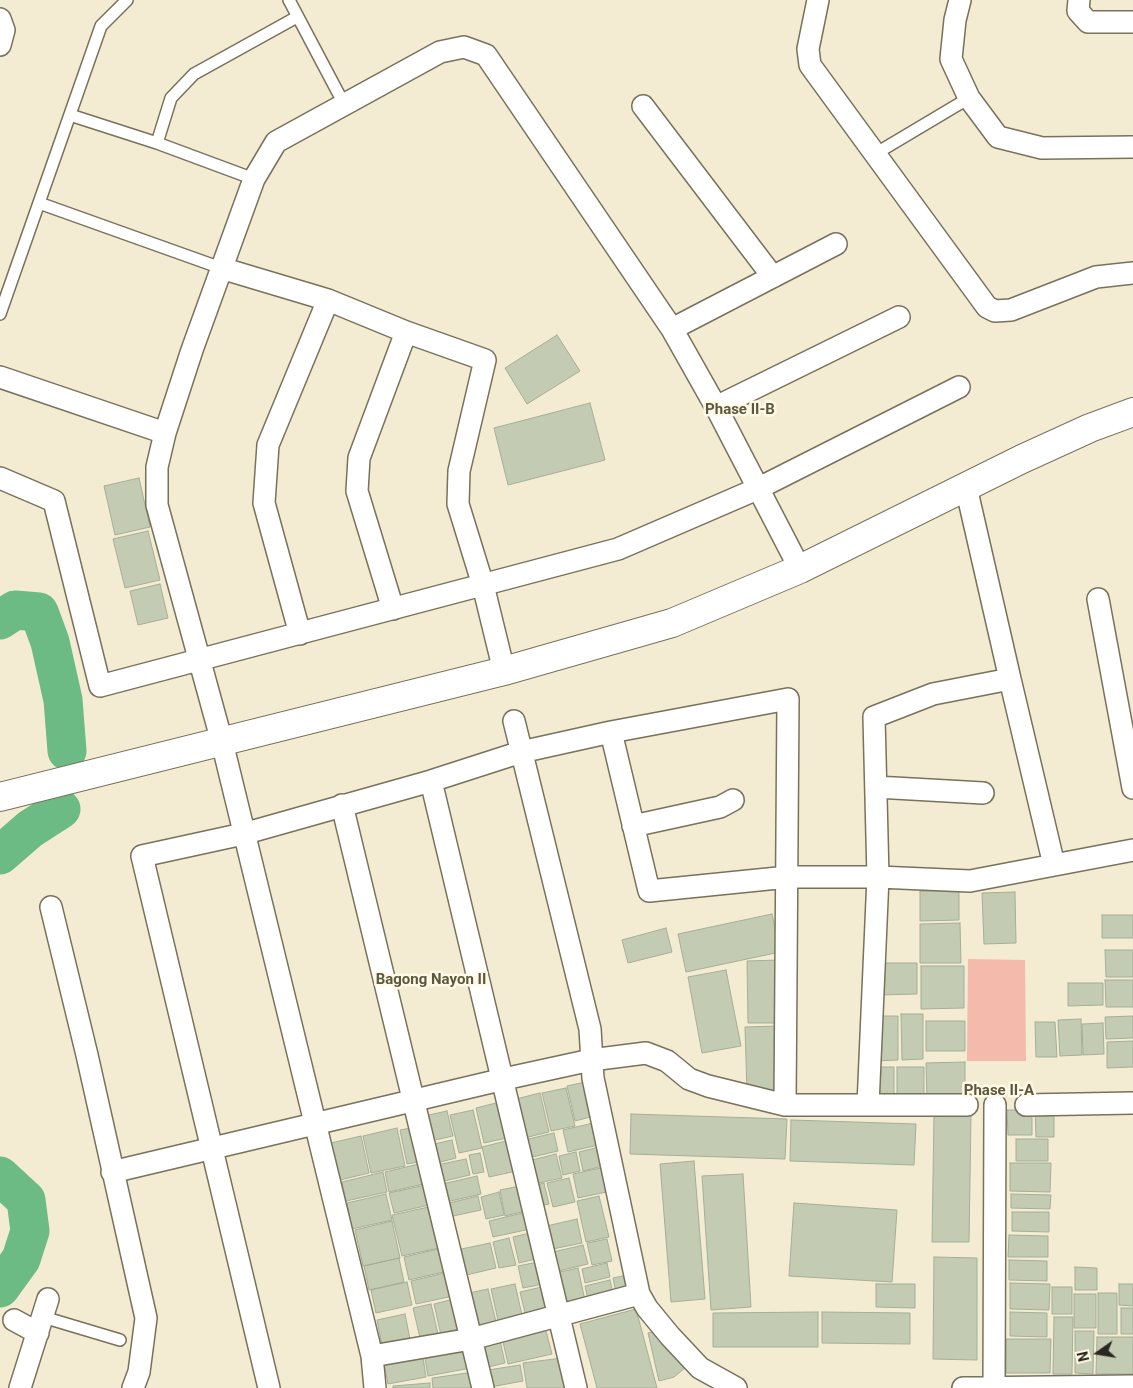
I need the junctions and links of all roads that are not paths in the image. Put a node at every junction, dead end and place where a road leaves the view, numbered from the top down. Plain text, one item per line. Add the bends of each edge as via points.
1 (127, 0) edge
2 (289, 0) edge
3 (818, 0) edge
4 (960, 0) edge
5 (1079, 0) edge
6 (298, 17) junction
7 (0, 19) edge
8 (1133, 22) edge
9 (0, 45) edge
10 (969, 98) junction
11 (344, 104) junction
12 (643, 106) dead end
13 (70, 115) junction
14 (157, 143) junction
15 (1133, 147) edge
16 (875, 154) junction
17 (254, 179) junction
18 (39, 202) junction
19 (836, 244) dead end
20 (221, 268) junction
21 (1133, 272) edge
22 (773, 278) junction
23 (328, 300) junction
24 (0, 314) edge
25 (899, 317) dead end
26 (672, 329) junction
27 (406, 332) junction
28 (0, 378) edge
29 (960, 387) dead end
30 (716, 407) junction
31 (1133, 412) edge
32 (165, 433) junction
33 (0, 478) edge
34 (966, 487) junction
35 (757, 489) junction
36 (800, 569) junction
37 (483, 585) junction
38 (1098, 599) dead end
39 (393, 609) junction
40 (300, 634) junction
41 (200, 660) junction
42 (504, 671) junction
43 (1010, 679) junction
44 (514, 721) dead end
45 (611, 732) junction
46 (222, 742) junction
47 (521, 752) junction
48 (431, 781) junction
49 (876, 787) junction
50 (1133, 788) edge
51 (983, 793) dead end
52 (0, 797) edge
53 (733, 800) dead end
54 (342, 805) junction
55 (633, 826) junction
56 (243, 834) junction
57 (1133, 850) edge
58 (1054, 865) junction
59 (788, 877) junction
60 (878, 877) junction
61 (51, 907) dead end
62 (591, 1060) junction
63 (504, 1079) junction
64 (413, 1100) junction
65 (1133, 1103) edge
66 (785, 1105) junction
67 (868, 1105) junction
68 (967, 1105) dead end
69 (995, 1105) dead end
70 (1026, 1105) dead end
71 (315, 1124) junction
72 (211, 1149) junction
73 (112, 1172) junction
74 (639, 1294) junction
75 (43, 1316) junction
76 (559, 1317) junction
77 (14, 1320) dead end
78 (471, 1339) junction
79 (120, 1340) dead end
80 (372, 1356) junction
81 (1133, 1386) edge
82 (20, 1388) edge
83 (133, 1388) edge
84 (269, 1388) edge
85 (375, 1388) edge
86 (483, 1388) edge
87 (576, 1388) edge
88 (736, 1388) edge
89 (963, 1388) edge
90 (994, 1388) edge

1 - 13 lane via 101,26
2 - 6 lane
3 - 16 street via 808,49 810,65
4 - 10 street via 951,59
5 - 8 street via 1078,11 1088,22
6 - 11 lane
6 - 14 lane via 194,74 171,98
7 - 9 street via 4,30
10 - 15 street via 998,137 1042,148
10 - 16 lane
11 - 17 street via 276,142
11 - 26 street via 440,52 464,47 486,55
12 - 22 street
13 - 14 lane
13 - 18 lane
14 - 17 lane
16 - 21 street via 981,301 995,311 1012,310 1096,277
17 - 20 street
18 - 20 lane
18 - 24 lane
19 - 22 street
20 - 23 street
20 - 32 street
22 - 26 street
23 - 27 street
23 - 40 street via 268,445 264,503
25 - 30 street
26 - 30 street
27 - 37 street via 486,360 459,471 458,504
27 - 39 street via 359,458 357,491
28 - 32 street
29 - 35 street
30 - 35 street
31 - 34 street via 1090,428
32 - 41 street via 157,466 157,505
33 - 41 street via 54,501 100,686
34 - 36 street
34 - 43 street
35 - 36 street
35 - 37 street via 618,549
36 - 42 street via 672,623
37 - 39 street
37 - 42 street
38 - 50 street
39 - 40 street
40 - 41 street
41 - 46 street
42 - 46 street
43 - 49 street via 933,694 874,717
43 - 58 street
44 - 47 street
45 - 47 street
45 - 55 street
45 - 59 street via 788,699
46 - 52 street
46 - 56 street
47 - 48 street
47 - 62 street via 590,1029
48 - 54 street
48 - 63 street
49 - 51 street
49 - 60 street
53 - 55 street via 720,807
54 - 56 street
54 - 64 street
55 - 59 street via 649,890
56 - 71 street
56 - 72 street via 142,856
57 - 58 street
58 - 60 street via 970,881
59 - 60 street
59 - 66 street
60 - 67 street
61 - 73 street
62 - 63 street
62 - 66 street via 646,1052 667,1061 689,1079
62 - 74 street
63 - 64 street
63 - 76 street
64 - 71 street
64 - 78 street
65 - 70 street
66 - 67 street
67 - 68 street
69 - 90 street
71 - 72 street
71 - 80 street
72 - 73 street
72 - 84 street
73 - 83 street via 146,1318 139,1372
74 - 76 street
74 - 88 street via 670,1336 700,1368
75 - 77 street
75 - 79 lane
75 - 82 street
76 - 78 street
76 - 87 street
78 - 80 street
78 - 86 street
80 - 85 street
81 - 90 street
89 - 90 street

